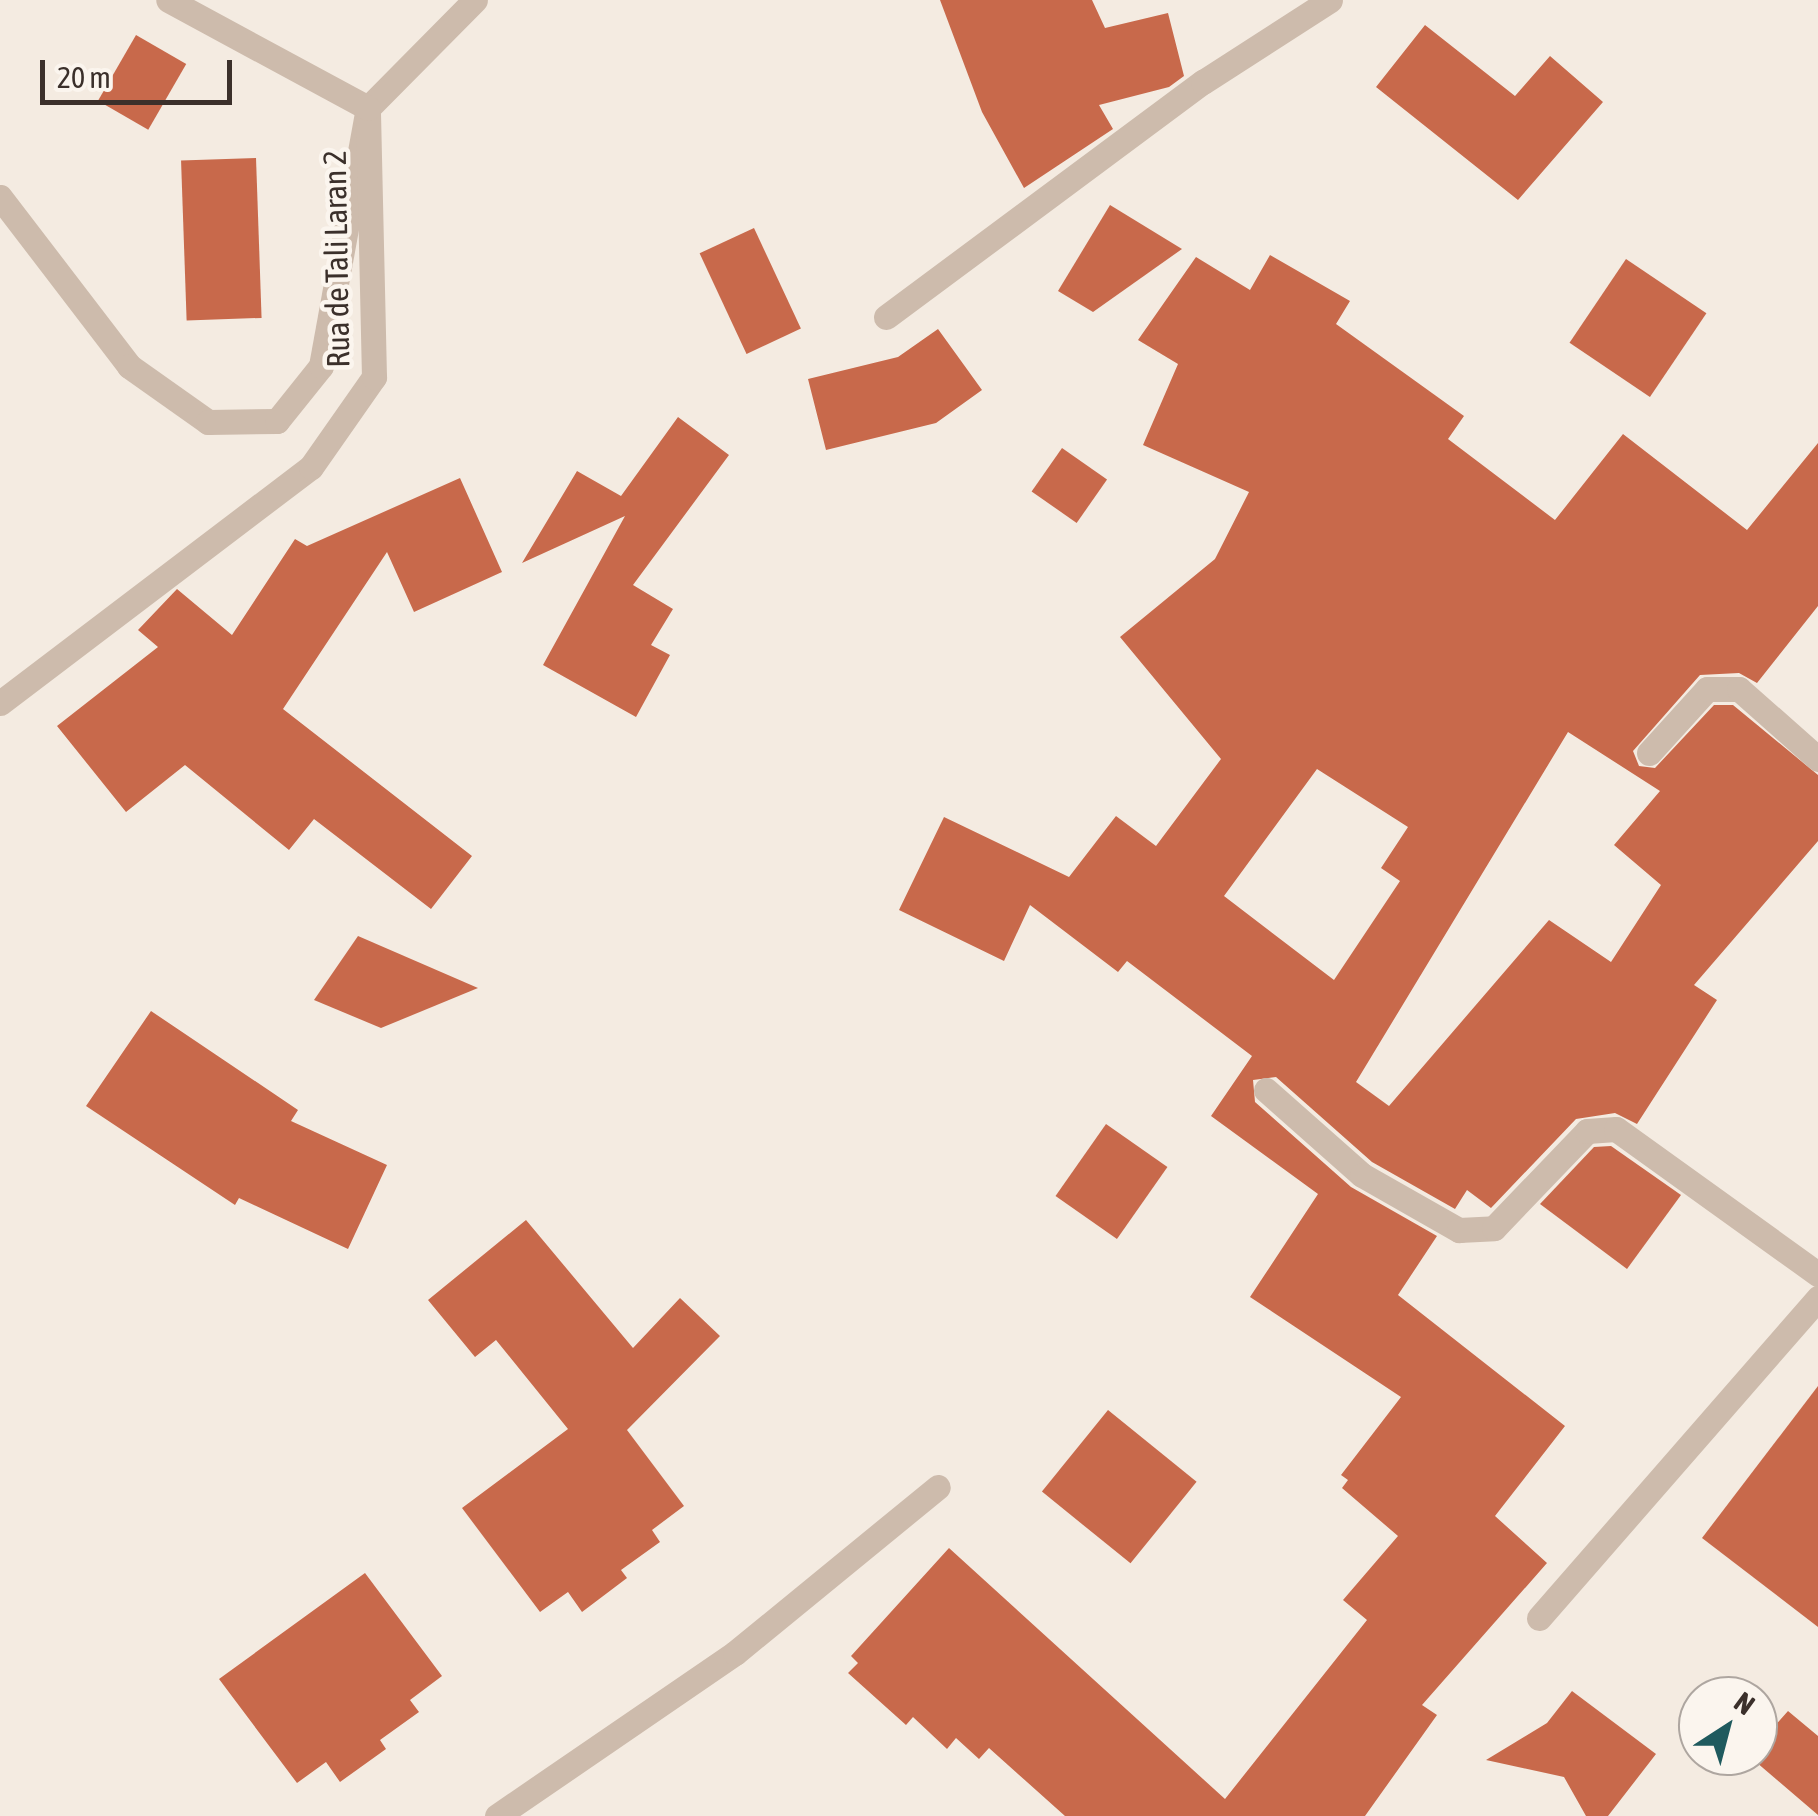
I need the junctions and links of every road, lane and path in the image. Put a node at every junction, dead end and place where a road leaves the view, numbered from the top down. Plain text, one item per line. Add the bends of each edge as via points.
1 (168, 0) edge
2 (475, 0) edge
3 (1330, 0) edge
4 (368, 108) junction
5 (0, 197) edge
6 (886, 317) dead end
7 (0, 703) edge
8 (1649, 753) dead end
9 (1818, 758) edge
10 (1266, 1090) dead end
11 (1818, 1274) edge
12 (1818, 1298) edge
13 (938, 1487) dead end
14 (1539, 1618) dead end
15 (497, 1816) edge

1 - 4 street, Rua de Tali Laran 2
2 - 4 street
3 - 6 street via 1202,82
4 - 5 street via 321,366 277,421 208,422 130,366
4 - 7 street, Rua de Tali Laran 2 via 374,377 311,467
8 - 9 street via 1707,690 1738,689
10 - 11 street via 1362,1175 1458,1230 1494,1228 1586,1131 1616,1129
12 - 14 street
13 - 15 street via 735,1653

